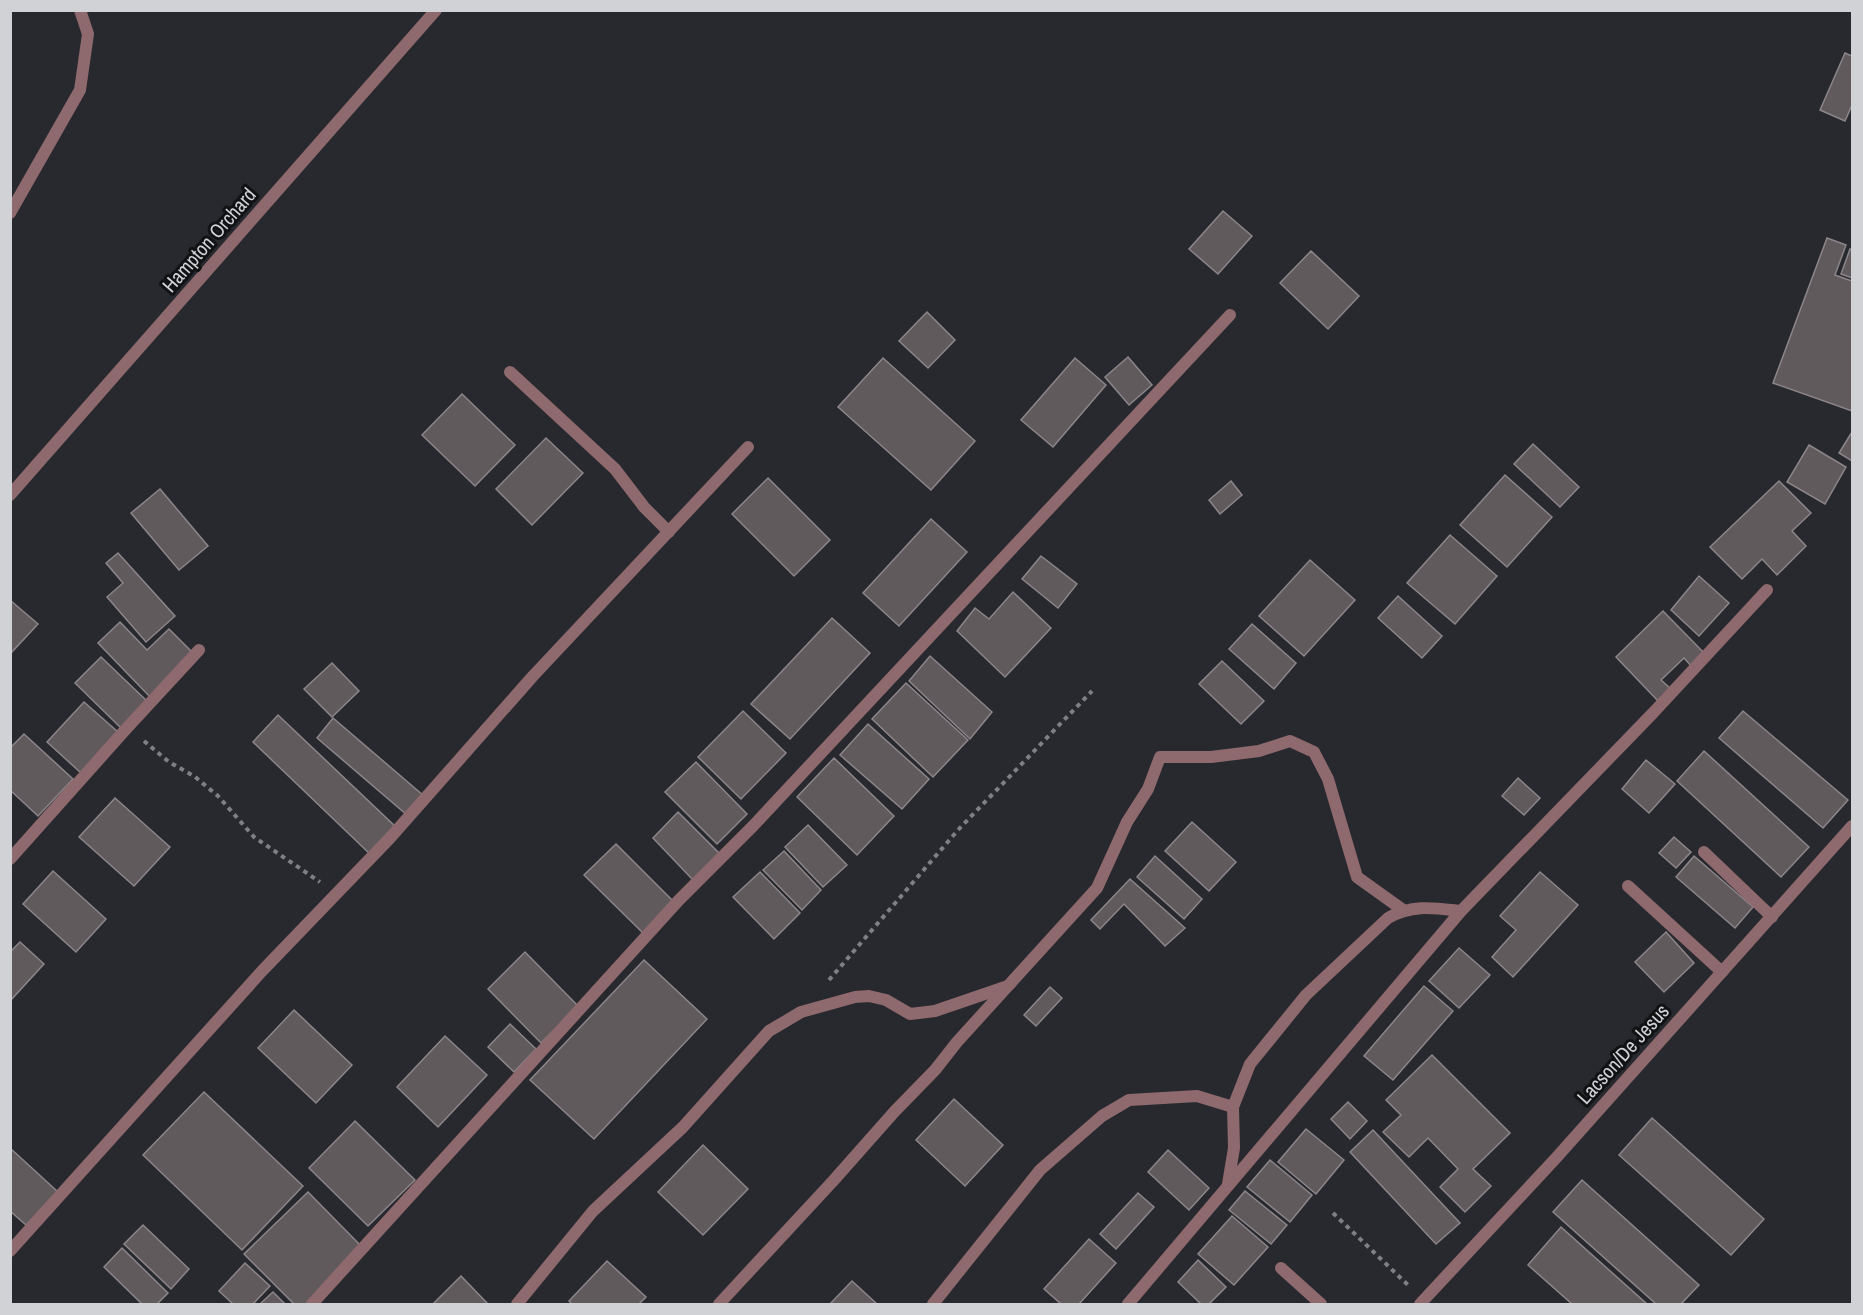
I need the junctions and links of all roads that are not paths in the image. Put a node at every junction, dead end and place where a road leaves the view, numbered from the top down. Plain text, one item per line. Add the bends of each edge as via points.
1 (80, 10) edge
2 (436, 10) edge
3 (10, 213) edge
4 (1230, 315) dead end
5 (510, 372) dead end
6 (748, 447) dead end
7 (10, 495) edge
8 (669, 532) junction
9 (1767, 590) dead end
10 (199, 650) dead end
11 (1852, 826) edge
12 (1704, 852) dead end
13 (10, 859) edge
14 (1628, 886) dead end
15 (1403, 910) junction
16 (1461, 911) junction
17 (1772, 917) junction
18 (1722, 972) junction
19 (1008, 986) junction
20 (1233, 1107) junction
21 (1227, 1185) junction
22 (10, 1251) edge
23 (1281, 1268) dead end
24 (1422, 1302) edge
25 (312, 1305) edge
26 (517, 1305) edge
27 (719, 1305) edge
28 (933, 1305) edge
29 (1128, 1305) edge
30 (1321, 1305) edge

1 - 3 street via 88,34 80,90
2 - 7 street, Hampton Orchard
4 - 25 street via 753,826 679,900
5 - 8 street via 615,470
6 - 8 street
8 - 22 street via 533,676 390,838 262,971
9 - 16 street
10 - 13 street
11 - 17 street, Lacson/De Jesus
12 - 17 street
14 - 18 street
15 - 16 street
15 - 19 street via 1357,876 1328,779 1314,752 1290,741 1259,751 1211,758 1160,757 1148,789 1127,822 1097,888
15 - 20 street via 1388,918 1306,995 1250,1065
16 - 21 street
17 - 18 street, Lacson/De Jesus
18 - 24 street, Lacson/De Jesus
19 - 26 street via 934,1011 910,1014 886,1000 855,997 801,1012 769,1031 683,1127 593,1211
19 - 27 street
20 - 21 street via 1234,1148
20 - 28 street via 1197,1096 1140,1099 1129,1100 1102,1116 1040,1170
21 - 29 street
23 - 30 street

